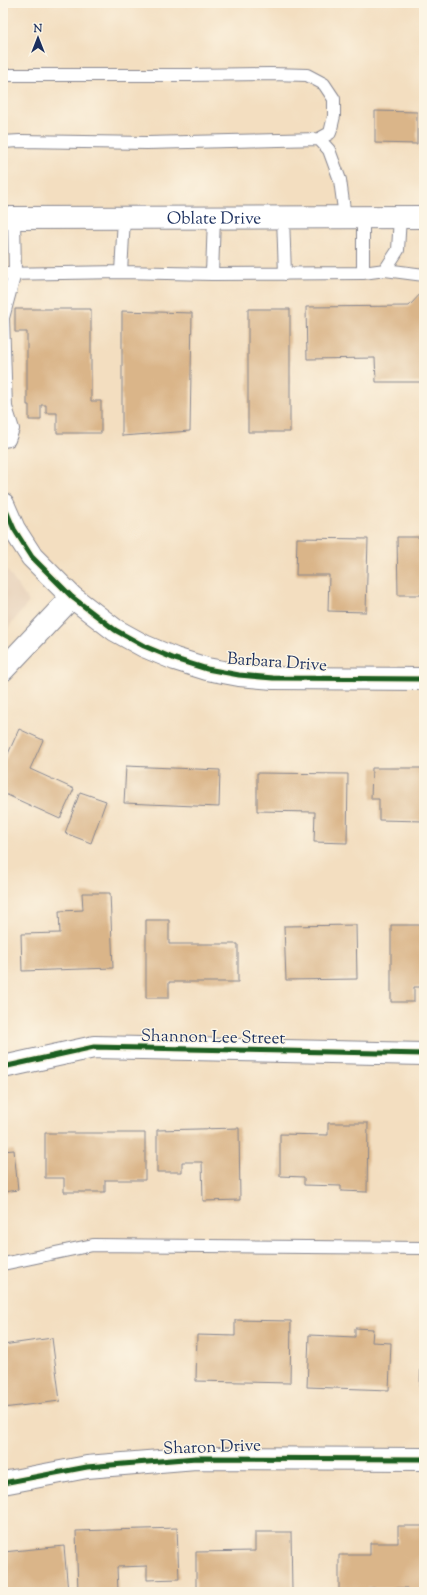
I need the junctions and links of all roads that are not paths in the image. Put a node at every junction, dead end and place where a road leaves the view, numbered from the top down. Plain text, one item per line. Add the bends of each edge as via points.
1 (3, 75) edge
2 (319, 139) junction
3 (3, 142) edge
4 (283, 217) junction
5 (354, 217) junction
6 (400, 217) junction
7 (424, 217) edge
8 (8, 218) edge
9 (124, 218) junction
10 (214, 218) junction
11 (385, 270) junction
12 (120, 272) junction
13 (363, 273) junction
14 (9, 274) edge
15 (212, 274) junction
16 (285, 274) junction
17 (424, 275) edge
18 (3, 441) edge
19 (3, 504) edge
20 (72, 597) junction
21 (3, 670) edge
22 (424, 679) edge
23 (424, 1054) edge
24 (3, 1066) edge
25 (424, 1248) edge
26 (3, 1264) edge
27 (424, 1459) edge
28 (3, 1483) edge

1 - 2 lane via 307,76 324,84 334,99 330,133
2 - 3 lane via 147,143
2 - 5 lane via 329,150
4 - 5 street, Oblate Drive
4 - 10 street, Oblate Drive
4 - 16 lane
5 - 6 street, Oblate Drive
5 - 13 lane
6 - 7 street, Oblate Drive
6 - 11 lane via 398,250
8 - 9 street, Oblate Drive
8 - 14 lane
9 - 10 street, Oblate Drive
9 - 12 lane
10 - 15 lane
11 - 13 lane
11 - 17 lane
12 - 14 lane
12 - 15 lane
13 - 16 lane
14 - 18 lane via 3,318 6,407 13,429 9,440
15 - 16 lane
19 - 20 street, Barbara Drive via 14,529 32,557
20 - 21 street
20 - 22 street, Barbara Drive via 114,630 144,646 207,669 273,678
23 - 24 street, Shannon Lee Street via 94,1047
25 - 26 lane via 93,1245
27 - 28 street, Sharon Drive via 196,1458 88,1467

